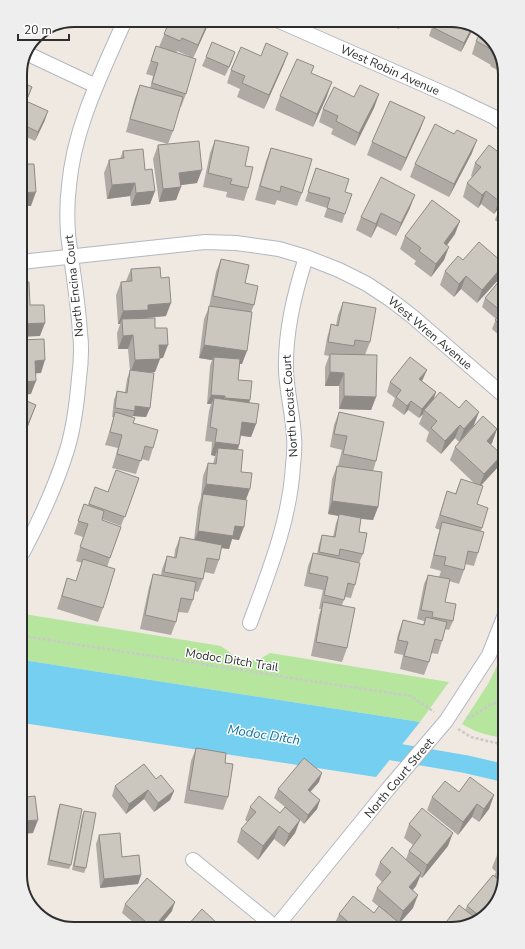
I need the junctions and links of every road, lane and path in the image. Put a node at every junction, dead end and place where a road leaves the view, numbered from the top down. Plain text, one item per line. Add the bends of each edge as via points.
1 (122, 27) edge
2 (293, 27) edge
3 (31, 56) edge
4 (96, 86) junction
5 (498, 120) edge
6 (71, 256) junction
7 (306, 258) junction
8 (27, 261) edge
9 (498, 391) edge
10 (27, 543) edge
11 (250, 622) dead end
12 (498, 631) edge
13 (27, 637) edge
14 (498, 703) edge
15 (434, 712) dead end
16 (446, 721) junction
17 (460, 730) dead end
18 (498, 744) edge
19 (193, 860) dead end
20 (269, 922) edge
21 (279, 922) edge

1 - 4 street, North Encina Court
2 - 5 street, West Robin Avenue
3 - 4 street
4 - 6 street, North Encina Court via 73,156 67,209
6 - 7 street, West Wren Avenue via 205,242 279,249
6 - 8 street, West Wren Avenue
6 - 10 street, North Encina Court via 81,341 74,422 58,474
7 - 9 street, West Wren Avenue via 340,270 391,300
7 - 11 street, North Locust Court via 293,301 286,348 286,372 294,438 291,491 280,539
12 - 16 street, North Court Street via 488,655
13 - 15 path, Modoc Ditch Trail via 411,696
14 - 16 path via 471,717
16 - 21 street, North Court Street
17 - 18 path via 471,737
19 - 20 street

